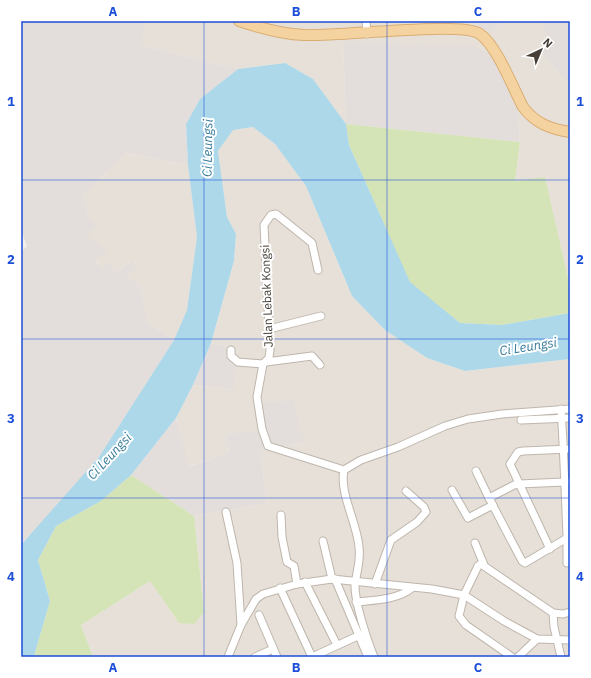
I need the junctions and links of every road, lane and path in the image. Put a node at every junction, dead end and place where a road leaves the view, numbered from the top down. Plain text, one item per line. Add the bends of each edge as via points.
1 (239, 21) edge
2 (366, 21) edge
3 (367, 34) junction
4 (570, 132) edge
5 (318, 270) dead end
6 (321, 316) dead end
7 (269, 329) junction
8 (230, 350) dead end
9 (265, 363) junction
10 (320, 365) dead end
11 (561, 409) junction
12 (570, 409) edge
13 (562, 418) junction
14 (570, 418) edge
15 (521, 420) dead end
16 (566, 449) edge
17 (344, 470) junction
18 (476, 471) dead end
19 (567, 482) edge
20 (518, 484) junction
21 (452, 490) dead end
22 (406, 491) dead end
23 (491, 501) junction
24 (568, 511) edge
25 (226, 512) dead end
26 (281, 515) dead end
27 (323, 541) dead end
28 (568, 542) edge
29 (475, 543) dead end
30 (550, 549) junction
31 (567, 563) dead end
32 (484, 565) junction
33 (333, 579) junction
34 (356, 581) junction
35 (305, 582) junction
36 (297, 584) junction
37 (375, 584) junction
38 (280, 588) junction
39 (412, 588) junction
40 (464, 595) junction
41 (356, 602) junction
42 (570, 612) edge
43 (553, 614) junction
44 (259, 615) dead end
45 (241, 625) junction
46 (360, 634) junction
47 (537, 639) junction
48 (558, 640) junction
49 (570, 640) edge
50 (336, 645) junction
51 (273, 649) junction
52 (228, 657) edge
53 (255, 657) edge
54 (277, 657) edge
55 (312, 657) edge
56 (368, 657) edge
57 (374, 657) edge
58 (512, 657) edge
59 (518, 657) edge
60 (561, 657) edge

1 - 3 main road via 304,35
2 - 3 street
3 - 4 main road via 434,29 470,30 478,33 492,46 522,107 529,115 549,128
5 - 7 street, Jalan Lebak Kongsi via 312,243 276,214 271,215 264,225
6 - 7 street
7 - 9 street, Jalan Lebak Kongsi via 270,350
8 - 9 street via 236,361
9 - 10 street via 312,356
9 - 17 street, Jalan Lebak Kongsi via 257,397 266,444 281,452
11 - 12 street
11 - 13 street
11 - 17 street via 502,414 458,422 361,460
13 - 14 street
13 - 15 street
13 - 16 street
16 - 19 street
16 - 20 street via 518,452 510,464
17 - 34 street via 342,480 360,548
18 - 23 street
19 - 20 street
19 - 24 street
20 - 23 street
20 - 30 street
21 - 23 street via 468,518
22 - 37 street via 426,512 417,522 391,540
23 - 30 street via 522,562 528,562
24 - 28 street
25 - 45 street via 237,563
26 - 36 street via 287,562 288,565 294,566
27 - 33 street
28 - 30 street
28 - 31 street
29 - 32 street
32 - 40 street via 478,566
32 - 43 street
33 - 34 street
33 - 35 street
33 - 46 street
34 - 37 street
34 - 41 street
35 - 36 street
35 - 50 street
36 - 38 street
37 - 39 street
38 - 45 street via 256,599
38 - 55 street
39 - 40 street
39 - 41 street via 393,597
40 - 47 street
40 - 58 street via 459,616 463,622
41 - 57 street
42 - 43 street
43 - 48 street
44 - 51 street
45 - 52 street
46 - 50 street
46 - 56 street
47 - 48 street
47 - 59 street
48 - 49 street
48 - 60 street
50 - 55 street
51 - 53 street
51 - 54 street

